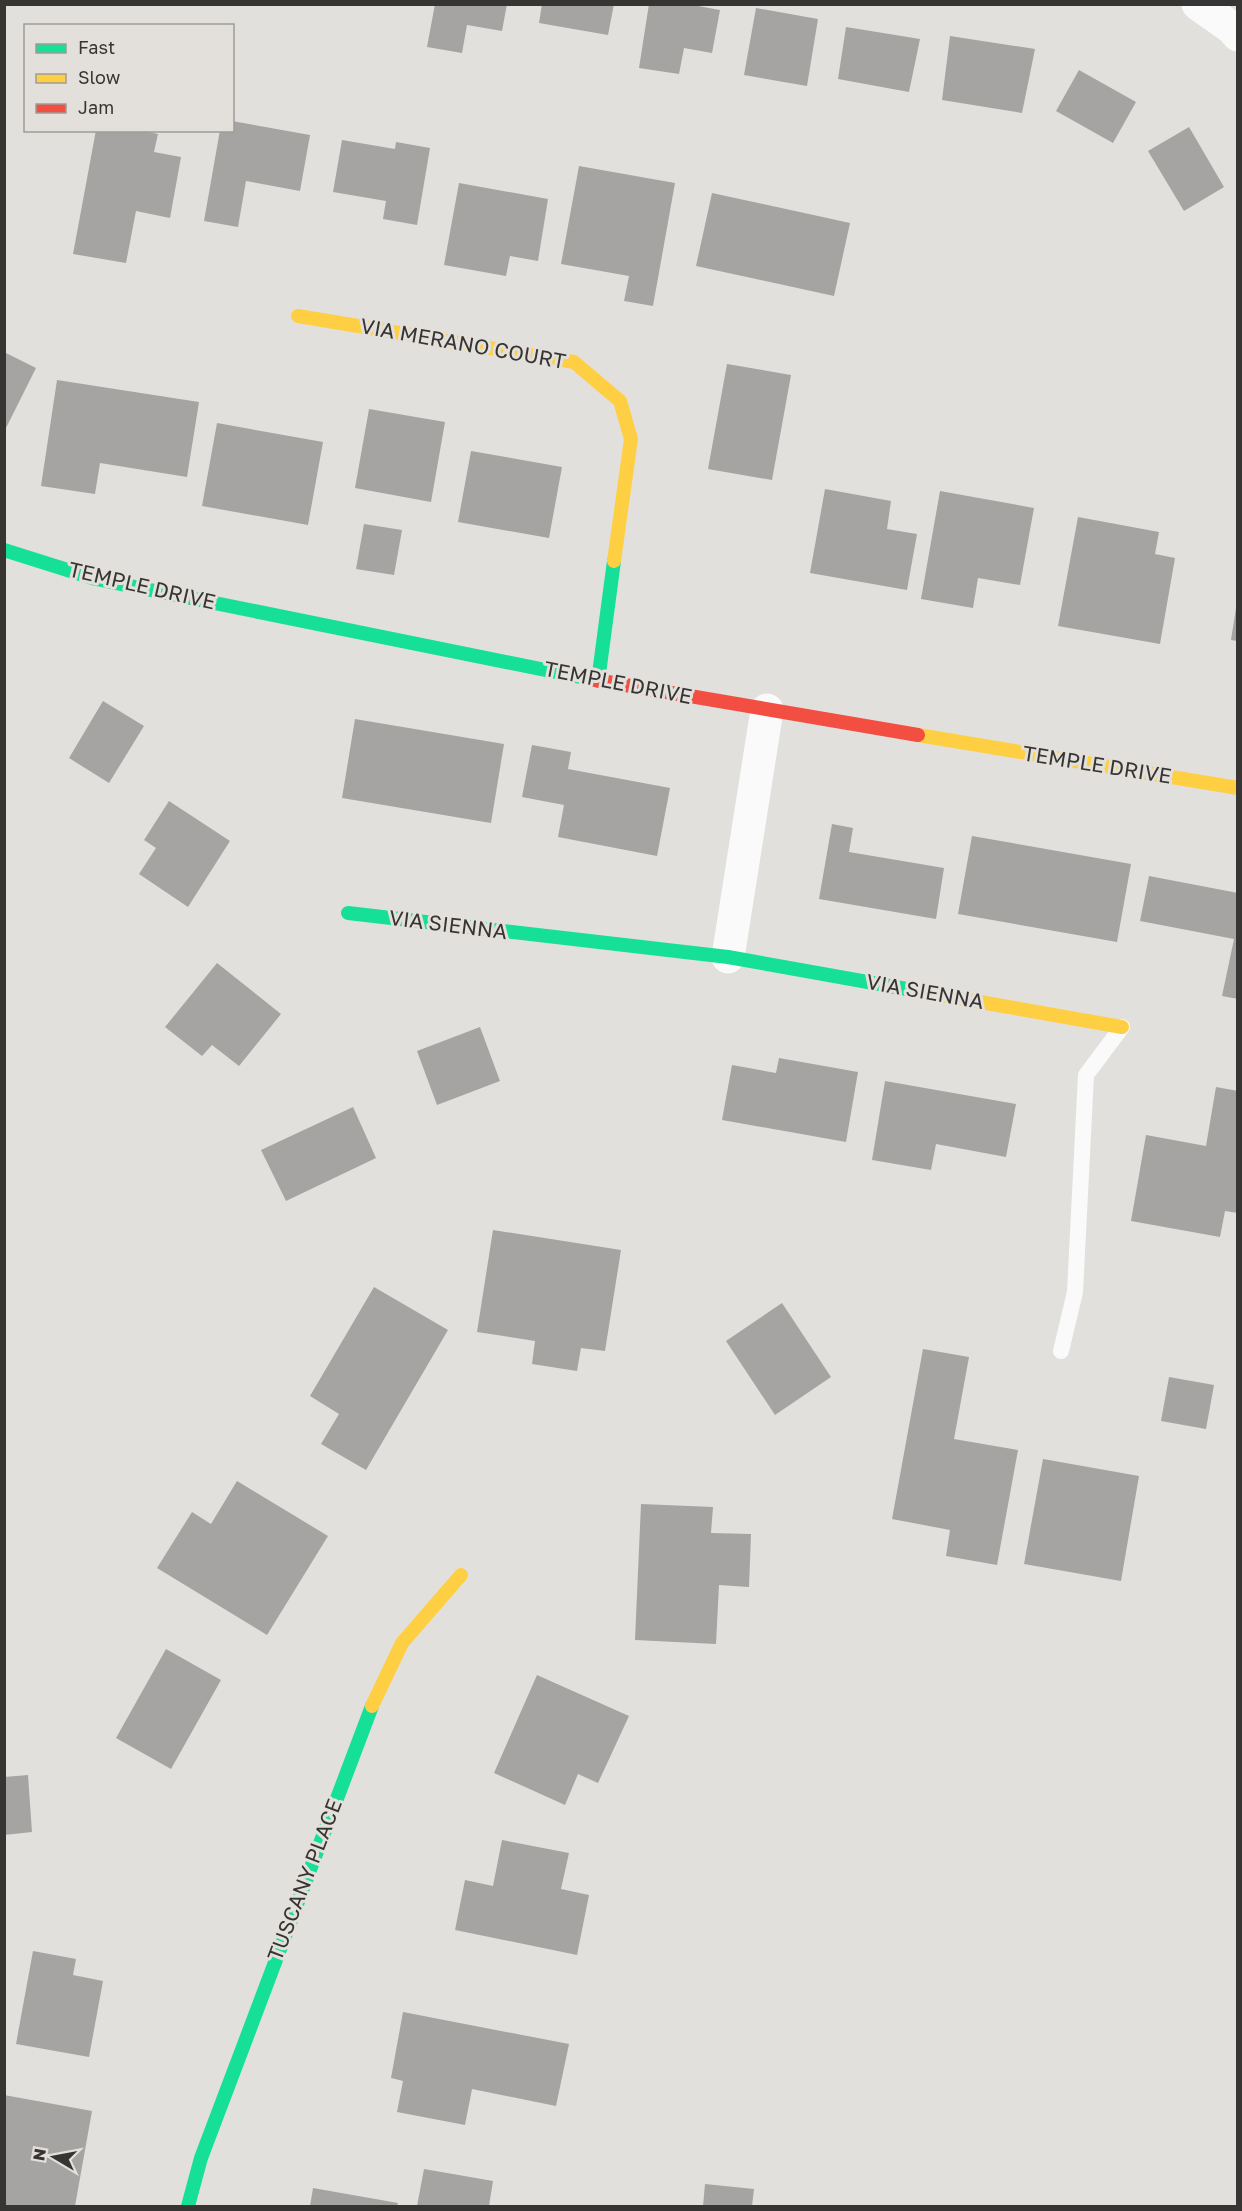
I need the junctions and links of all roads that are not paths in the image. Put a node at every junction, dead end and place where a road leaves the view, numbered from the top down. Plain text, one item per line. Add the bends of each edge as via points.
1 (1198, 4) edge
2 (1238, 35) edge
3 (298, 316) dead end
4 (4, 550) edge
5 (598, 681) junction
6 (767, 710) junction
7 (1238, 788) edge
8 (348, 913) dead end
9 (728, 957) junction
10 (1122, 1027) joint
11 (1061, 1351) dead end
12 (461, 1575) dead end
13 (188, 2206) edge

1 - 2 street
3 - 5 street, VIA MERANO COURT via 574,362 620,401 632,439
4 - 5 street, TEMPLE DRIVE via 96,579
5 - 6 street, TEMPLE DRIVE
6 - 7 street, TEMPLE DRIVE
6 - 9 street
8 - 9 street, VIA SIENNA
9 - 10 street, VIA SIENNA
10 - 11 lane via 1086,1076 1075,1292
12 - 13 street, TUSCANY PLACE via 402,1643 365,1721 201,2158

